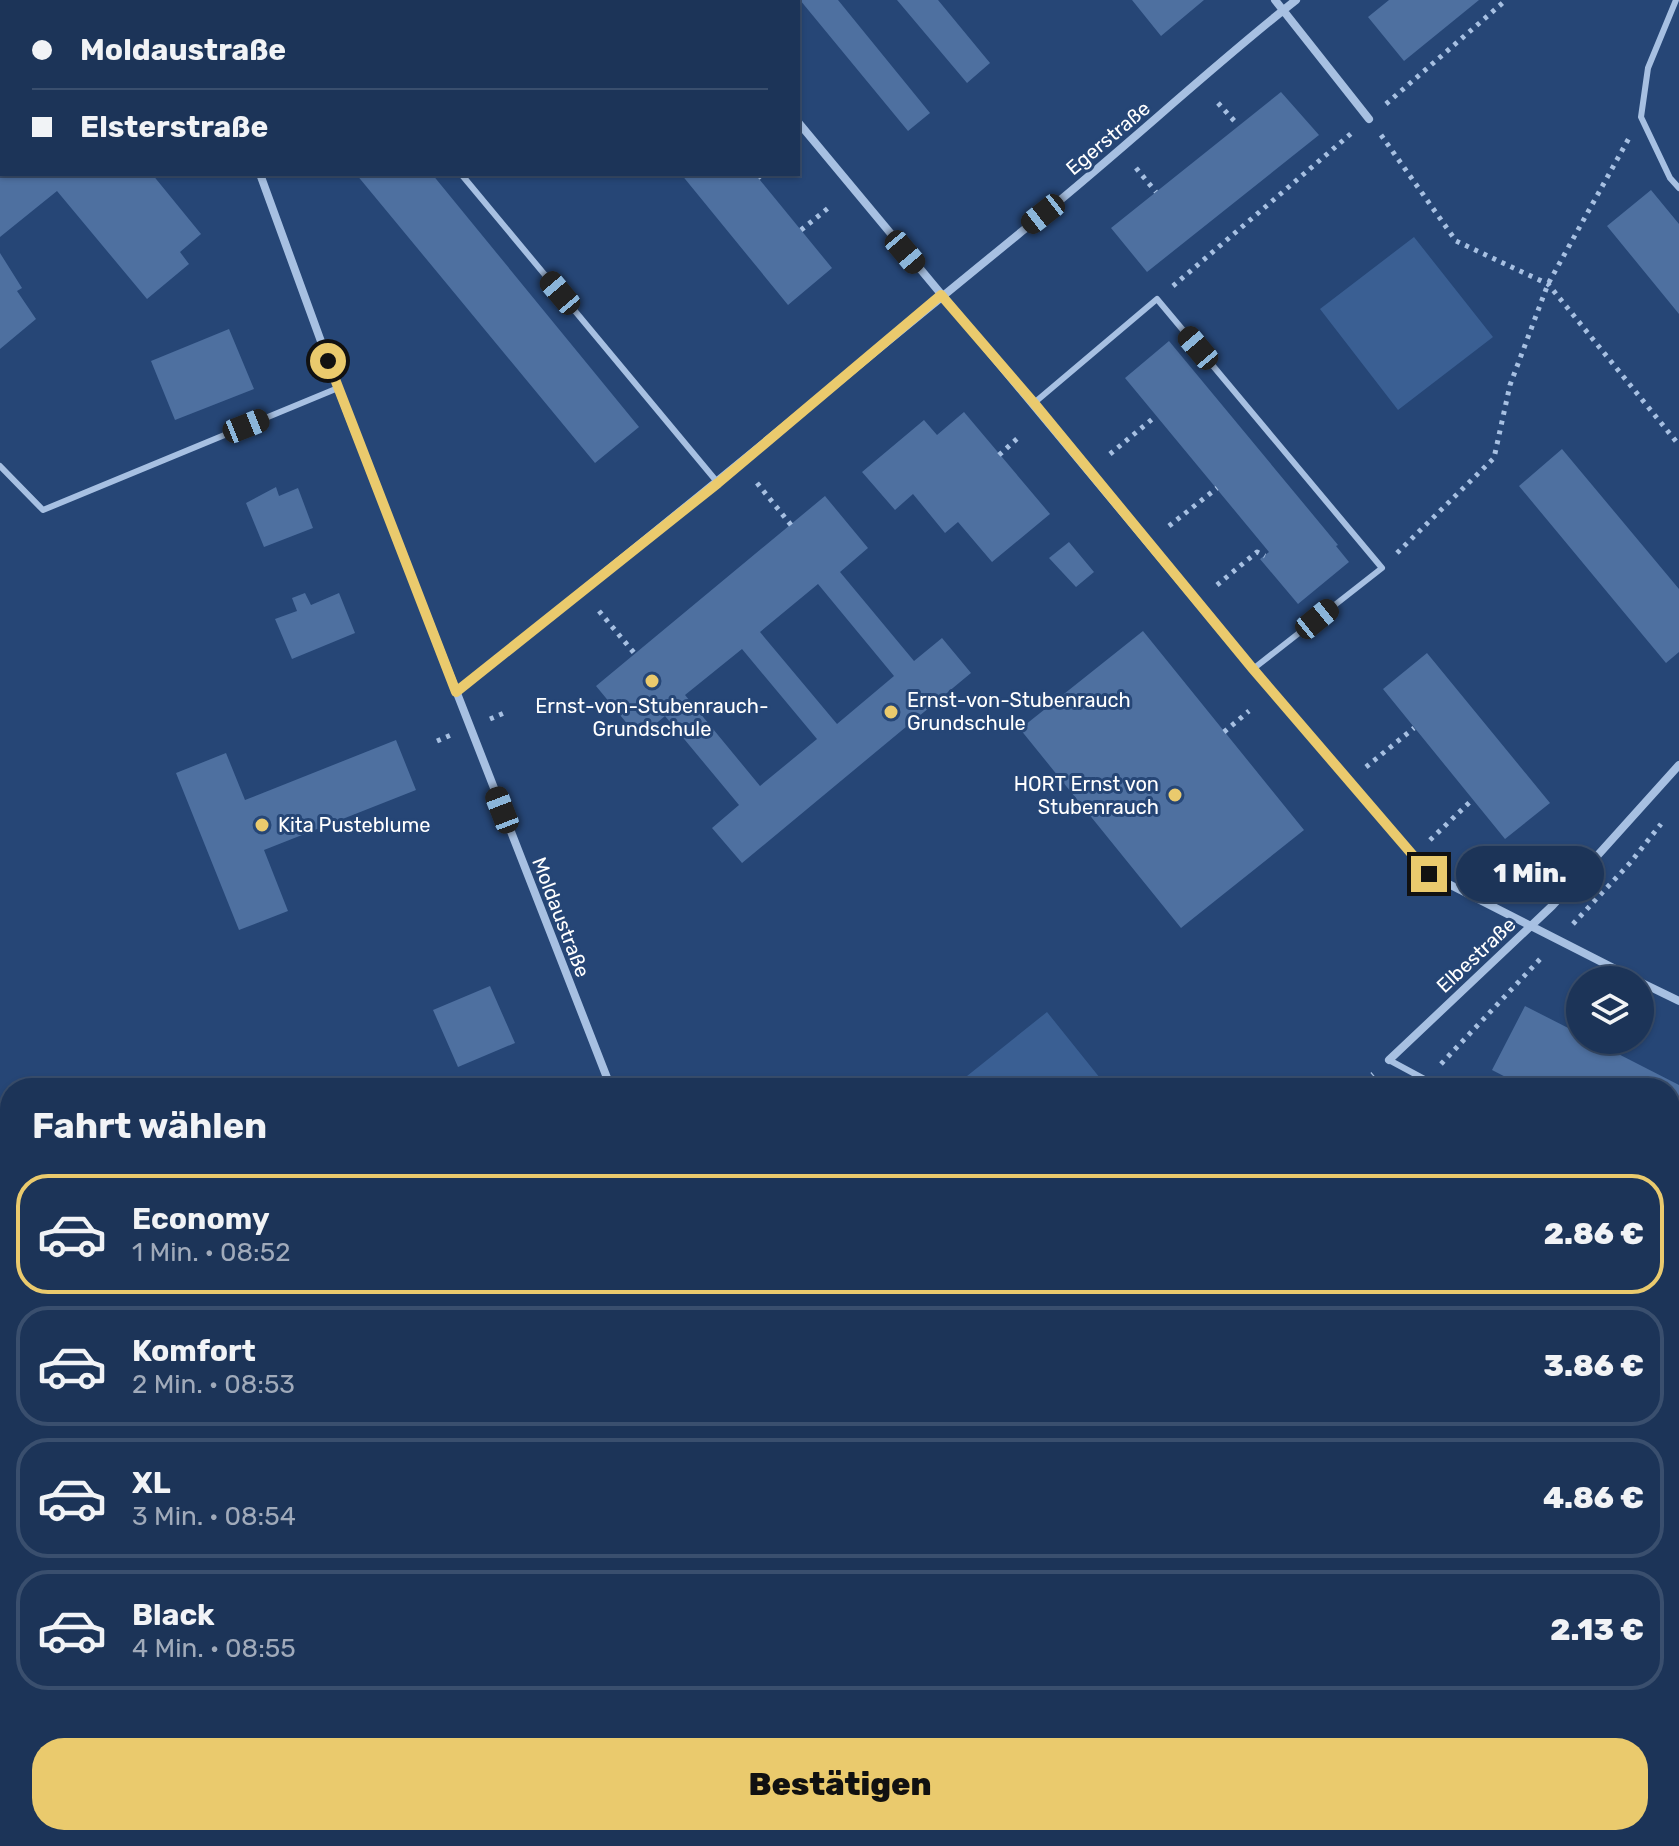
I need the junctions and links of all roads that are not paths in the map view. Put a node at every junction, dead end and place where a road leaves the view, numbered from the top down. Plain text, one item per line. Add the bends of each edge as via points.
1 (1275, 0) edge
2 (1296, 0) edge
3 (1676, 0) edge
4 (1283, 10) junction
5 (1369, 119) road end
6 (800, 124) edge
7 (261, 176) edge
8 (463, 176) edge
9 (1679, 188) edge
10 (941, 295) junction
11 (338, 388) junction
12 (1034, 403) junction
13 (0, 466) edge
14 (718, 483) junction
15 (1253, 669) junction
16 (456, 692) junction
17 (1679, 765) edge
18 (1530, 926) junction
19 (1609, 966) edge
20 (1654, 989) edge
21 (1679, 1001) edge
22 (1389, 1060) joint
23 (607, 1078) edge
24 (1422, 1078) edge

1 - 4 street
2 - 4 street, Egerstraße
3 - 9 lane via 1648,68 1641,117
4 - 5 street
4 - 10 street, Egerstraße
6 - 10 street
7 - 11 street, Moldaustraße
8 - 14 lane
10 - 12 street
10 - 14 street, Egerstraße
11 - 13 lane via 43,510
11 - 16 street, Moldaustraße
12 - 15 street
12 - 15 lane via 1157,299 1382,568
14 - 16 street, Egerstraße
15 - 18 street via 1429,874
16 - 23 street, Moldaustraße
17 - 18 street, Elbestraße
18 - 19 street
18 - 22 street, Elbestraße
20 - 21 street
22 - 24 lane

